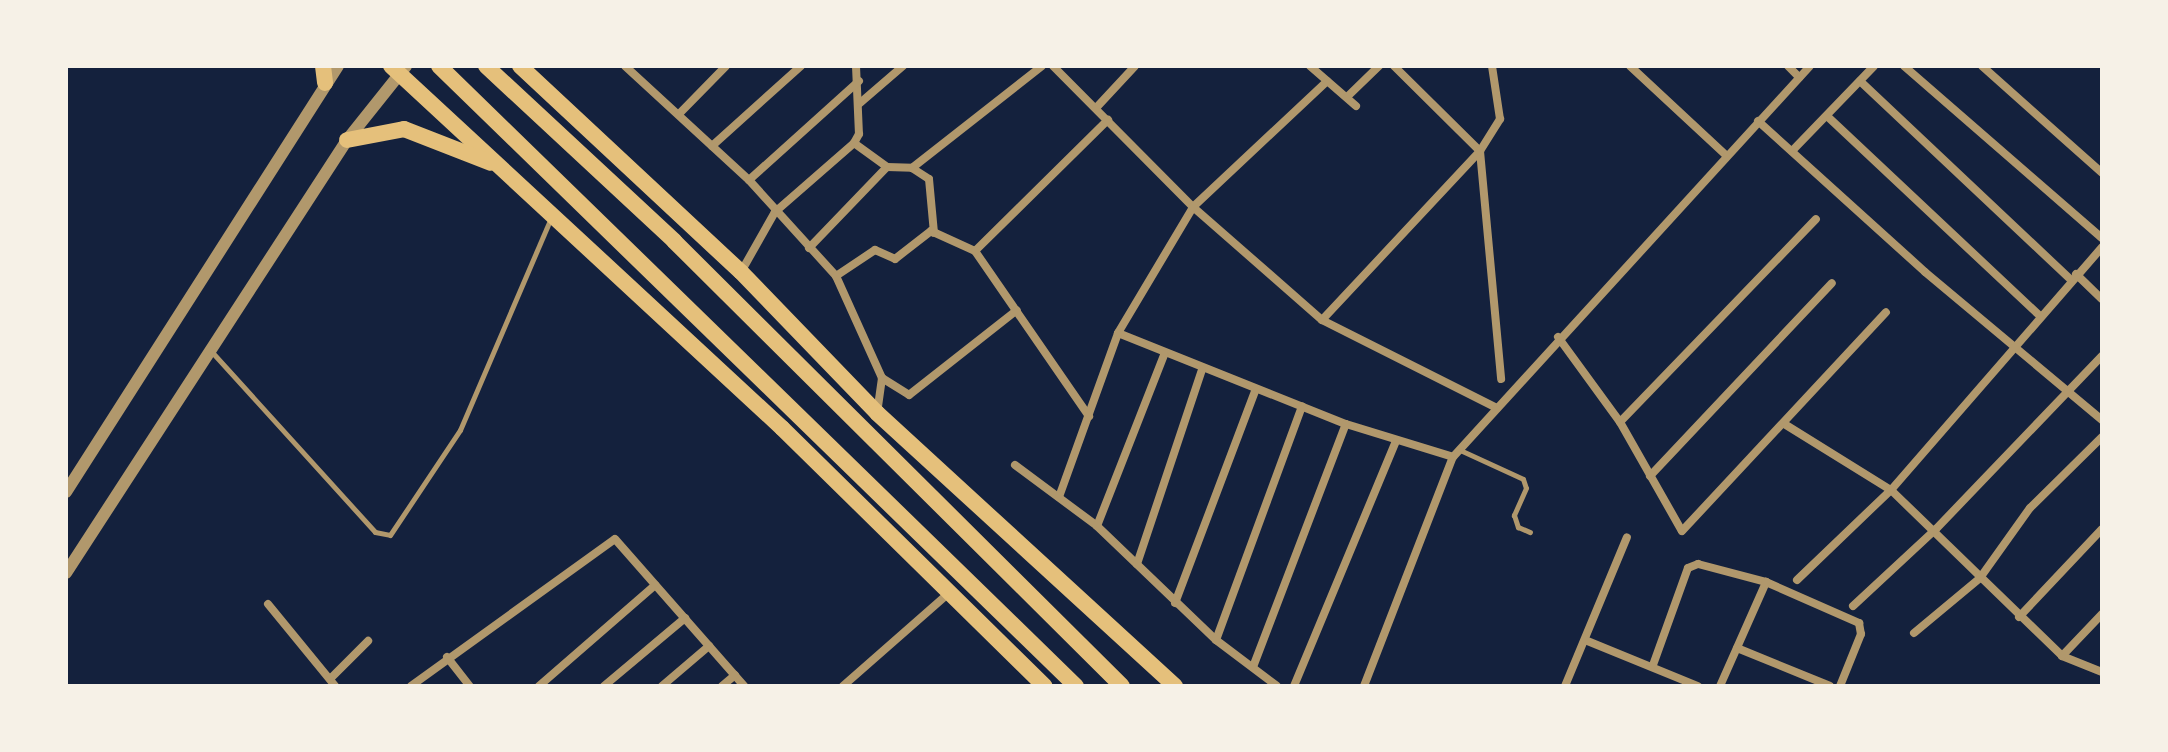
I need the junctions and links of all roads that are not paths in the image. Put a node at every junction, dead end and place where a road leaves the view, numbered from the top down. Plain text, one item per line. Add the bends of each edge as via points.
1 (323, 66) edge
2 (338, 66) edge
3 (439, 66) edge
4 (486, 66) edge
5 (520, 66) edge
6 (625, 66) edge
7 (726, 66) edge
8 (801, 66) edge
9 (856, 66) edge
10 (903, 66) edge
11 (1042, 66) edge
12 (1053, 66) edge
13 (1135, 66) edge
14 (1310, 66) edge
15 (1379, 66) edge
16 (1394, 66) edge
17 (1492, 66) edge
18 (1630, 66) edge
19 (1788, 66) edge
20 (1810, 66) edge
21 (1874, 66) edge
22 (1904, 66) edge
23 (1982, 66) edge
24 (399, 69) edge
25 (1799, 77) junction
26 (859, 81) junction
27 (1327, 81) junction
28 (1860, 81) junction
29 (325, 83) junction
30 (1347, 97) junction
31 (860, 103) junction
32 (1356, 106) dead end
33 (1096, 108) junction
34 (679, 114) junction
35 (1827, 116) junction
36 (1108, 120) junction
37 (1758, 121) junction
38 (347, 140) junction
39 (854, 143) junction
40 (712, 146) junction
41 (1480, 151) junction
42 (1792, 151) junction
43 (1727, 156) junction
44 (500, 166) junction
45 (887, 167) junction
46 (912, 168) junction
47 (2102, 173) edge
48 (749, 180) junction
49 (1193, 207) junction
50 (775, 212) junction
51 (552, 215) junction
52 (1816, 219) dead end
53 (934, 233) junction
54 (2102, 238) edge
55 (2102, 247) edge
56 (809, 248) junction
57 (975, 251) junction
58 (741, 272) junction
59 (836, 276) junction
60 (2074, 277) junction
61 (1832, 283) dead end
62 (2102, 299) edge
63 (1017, 310) junction
64 (1886, 312) dead end
65 (2039, 315) junction
66 (1322, 320) junction
67 (1118, 333) junction
68 (1558, 337) junction
69 (2016, 349) junction
70 (814, 350) junction
71 (210, 351) junction
72 (1164, 355) junction
73 (2102, 356) edge
74 (1202, 370) junction
75 (882, 378) junction
76 (1501, 379) dead end
77 (1256, 389) junction
78 (822, 391) junction
79 (2070, 391) junction
80 (1302, 406) junction
81 (1497, 408) junction
82 (877, 413) junction
83 (1089, 416) junction
84 (2102, 420) edge
85 (1620, 422) junction
86 (1346, 424) junction
87 (1786, 425) junction
88 (2102, 437) edge
89 (1396, 441) junction
90 (1456, 453) junction
91 (1015, 465) dead end
92 (1650, 476) junction
93 (1891, 490) junction
94 (66, 492) edge
95 (1059, 497) junction
96 (1097, 526) junction
97 (1936, 529) junction
98 (2102, 529) edge
99 (1530, 532) dead end
100 (1627, 537) dead end
101 (1137, 564) junction
102 (66, 573) edge
103 (1980, 578) junction
104 (1797, 580) dead end
105 (1766, 582) junction
106 (655, 585) junction
107 (949, 593) junction
108 (1175, 603) junction
109 (268, 604) dead end
110 (1853, 606) dead end
111 (2102, 614) edge
112 (2019, 617) junction
113 (685, 618) junction
114 (1021, 633) junction
115 (1914, 633) dead end
116 (1216, 640) junction
117 (1585, 640) junction
118 (368, 641) dead end
119 (709, 646) junction
120 (1006, 648) junction
121 (1737, 648) junction
122 (2062, 656) junction
123 (447, 657) junction
124 (1653, 665) junction
125 (1253, 667) junction
126 (2102, 672) edge
127 (735, 675) junction
128 (332, 682) edge
129 (411, 686) edge
130 (470, 686) edge
131 (539, 686) edge
132 (604, 686) edge
133 (662, 686) edge
134 (722, 686) edge
135 (744, 686) edge
136 (843, 686) edge
137 (1045, 686) edge
138 (1076, 686) edge
139 (1122, 686) edge
140 (1175, 686) edge
141 (1277, 686) edge
142 (1294, 686) edge
143 (1364, 686) edge
144 (1565, 686) edge
145 (1698, 686) edge
146 (1720, 686) edge
147 (1830, 686) edge
148 (1840, 686) edge

1 - 29 main road
2 - 29 street
3 - 114 main road
4 - 78 main road
5 - 58 main road
6 - 34 street
7 - 34 street
8 - 40 street
9 - 26 street
10 - 31 street
11 - 46 street
12 - 33 street
13 - 33 street
14 - 27 street
15 - 30 street
16 - 41 street
17 - 41 street via 1500,119
18 - 43 street
19 - 25 street
20 - 25 street
21 - 28 street
22 - 54 street
23 - 47 street
24 - 38 street
24 - 44 main road
25 - 37 street
26 - 31 street
26 - 48 street
27 - 30 street
27 - 49 street
28 - 35 street
28 - 60 street
29 - 94 street
30 - 32 street
31 - 39 street
33 - 36 street
34 - 40 street
35 - 42 street
35 - 65 street
36 - 49 street
36 - 57 street
37 - 42 street
37 - 43 street
38 - 44 main road via 404,129
38 - 71 street
39 - 45 street
39 - 50 street
40 - 48 street
41 - 66 street
41 - 76 street
42 - 69 street
43 - 68 street
44 - 51 main road
45 - 46 street
45 - 56 street
46 - 53 street via 932,182
48 - 50 street
49 - 66 street
49 - 67 street
50 - 56 street
50 - 58 street
51 - 71 lane via 460,430 390,535 375,532
51 - 107 main road via 782,428
52 - 85 street
53 - 57 street
53 - 59 street via 895,259 875,250
55 - 60 street
56 - 59 street
57 - 63 street
58 - 70 main road
59 - 75 street
60 - 62 street
60 - 65 street
61 - 92 street
63 - 75 street via 909,395
63 - 83 street
64 - 87 street
65 - 69 street
66 - 81 street
67 - 72 street
67 - 83 street
68 - 81 street
68 - 85 street
69 - 79 street
69 - 93 street
70 - 78 main road
70 - 82 main road
71 - 102 street
72 - 74 street
72 - 96 street
73 - 79 street
74 - 77 street
74 - 101 street
75 - 82 street
77 - 80 street
77 - 108 street
78 - 139 main road
79 - 84 street
79 - 97 street
80 - 86 street
80 - 116 street
81 - 90 street
82 - 140 main road
83 - 95 street
85 - 92 street
86 - 89 street
86 - 125 street
87 - 92 street via 1682,531
87 - 93 street
88 - 103 street via 2030,508
89 - 90 street
89 - 142 street
90 - 99 lane via 1523,479 1526,488 1514,515 1518,527
90 - 143 street
91 - 95 street
93 - 97 street
93 - 104 street
95 - 96 street
96 - 101 street
97 - 103 street
97 - 110 street
98 - 112 street
100 - 117 street
101 - 108 street
103 - 112 street
103 - 115 street
105 - 121 street
105 - 124 street via 1692,563
105 - 148 street via 1863,627
106 - 113 street
106 - 123 street via 615,539
106 - 131 street
107 - 120 main road
107 - 136 street
108 - 116 street
109 - 128 street
111 - 122 street
112 - 122 street
113 - 119 street
113 - 132 street
114 - 120 main road
114 - 138 main road
116 - 125 street
117 - 124 street
117 - 144 street
118 - 128 street
119 - 127 street
119 - 133 street
120 - 137 main road
121 - 146 street
121 - 147 street
122 - 126 street
123 - 129 street
123 - 130 street
124 - 145 street
125 - 141 street
127 - 134 street
127 - 135 street

